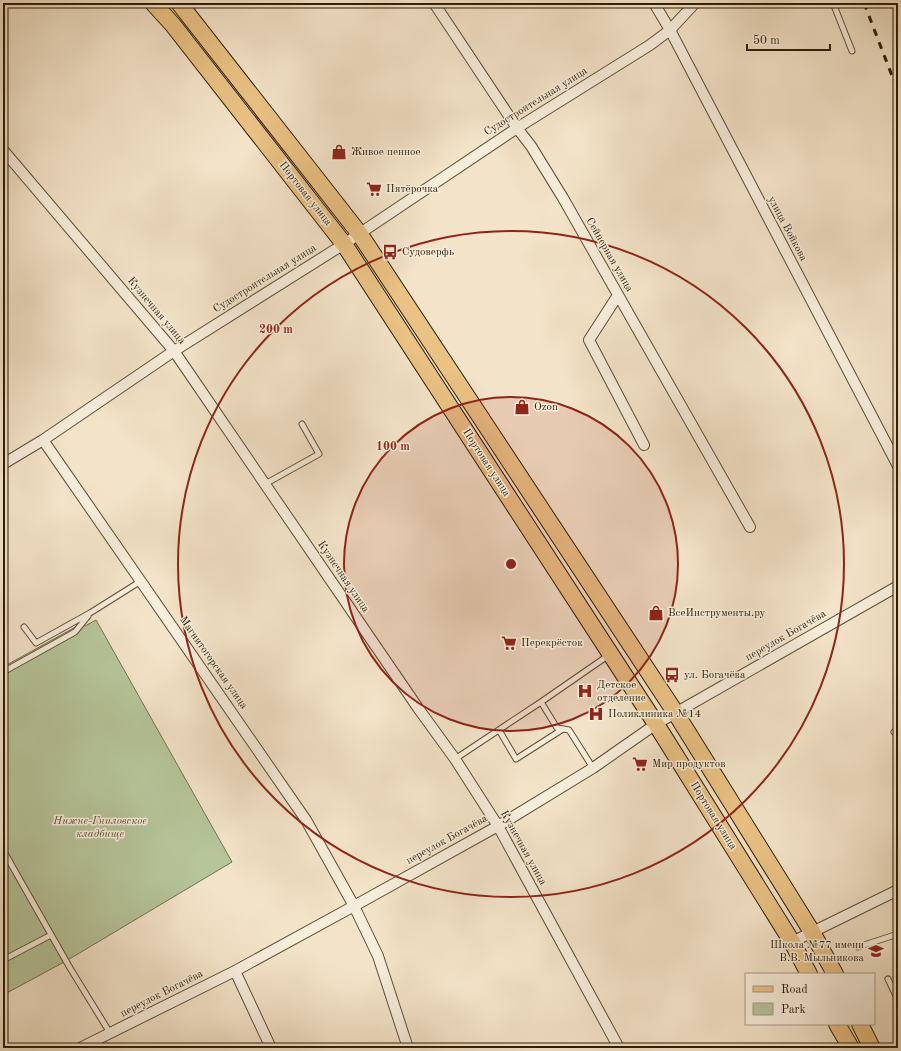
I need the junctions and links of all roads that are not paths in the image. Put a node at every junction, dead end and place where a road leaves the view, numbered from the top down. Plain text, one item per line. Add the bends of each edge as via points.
1 (153, 3) edge
2 (179, 3) edge
3 (434, 3) edge
4 (654, 3) edge
5 (695, 3) edge
6 (833, 3) edge
7 (670, 30) junction
8 (852, 51) dead end
9 (516, 128) junction
10 (3, 150) edge
11 (359, 233) junction
12 (344, 244) junction
13 (618, 295) junction
14 (174, 351) junction
15 (302, 424) dead end
16 (43, 440) junction
17 (644, 445) dead end
18 (3, 463) edge
19 (898, 466) edge
20 (265, 484) junction
21 (750, 527) dead end
22 (141, 581) junction
23 (898, 586) edge
24 (90, 613) junction
25 (24, 627) dead end
26 (611, 654) junction
27 (3, 672) edge
28 (541, 702) junction
29 (675, 712) junction
30 (656, 724) junction
31 (563, 729) junction
32 (499, 730) junction
33 (455, 759) junction
34 (593, 768) junction
35 (498, 826) junction
36 (3, 850) edge
37 (898, 890) edge
38 (354, 906) junction
39 (812, 932) junction
40 (898, 934) edge
41 (51, 935) junction
42 (792, 942) junction
43 (858, 947) dead end
44 (3, 960) edge
45 (235, 971) junction
46 (808, 973) edge
47 (833, 973) edge
48 (888, 979) dead end
49 (898, 1000) edge
50 (838, 1025) edge
51 (860, 1025) edge
52 (110, 1033) junction
53 (95, 1045) edge
54 (80, 1048) edge
55 (271, 1048) edge
56 (408, 1048) edge
57 (619, 1048) edge
58 (851, 1048) edge
59 (872, 1048) edge

1 - 12 main road, Портовая улица via 173,25
2 - 11 main road, Портовая улица
3 - 9 street, Сейнерная улица
4 - 7 street, улица Войкова
5 - 7 street, Судостроительная улица
6 - 8 lane
7 - 9 street, Судостроительная улица
7 - 19 street, улица Войкова
9 - 11 street, Судостроительная улица
9 - 13 street, Сейнерная улица via 531,146 563,198
10 - 14 street, Кузнечная улица
11 - 12 street, Судостроительная улица
11 - 29 main road, Портовая улица
12 - 14 street, Судостроительная улица
12 - 26 main road, Портовая улица
13 - 17 street via 588,340
13 - 21 street, Сейнерная улица
14 - 16 street, Судостроительная улица
14 - 20 street, Кузнечная улица
15 - 20 lane via 319,454
16 - 18 street, Судостроительная улица
16 - 22 street, Магнитогорская улица
20 - 33 street, Кузнечная улица
22 - 24 lane
22 - 38 street, Магнитогорская улица via 306,820
23 - 29 street, переулок Богачёва
24 - 25 lane via 36,643
24 - 27 lane via 75,632
26 - 28 lane
26 - 30 main road, Портовая улица
28 - 31 lane via 557,728
28 - 32 lane
29 - 30 street, переулок Богачёва
29 - 39 main road, Портовая улица
30 - 34 street, переулок Богачёва
30 - 42 main road, Портовая улица
31 - 32 lane via 516,759
31 - 34 lane via 569,730
32 - 33 lane
33 - 35 street, Кузнечная улица
34 - 35 street, переулок Богачёва
35 - 38 street, переулок Богачёва
35 - 57 street, Кузнечная улица
36 - 41 lane
37 - 39 street
38 - 45 street, переулок Богачёва
38 - 56 street, Магнитогорская улица via 378,956
39 - 42 street
39 - 47 main road, Портовая улица
40 - 43 lane
41 - 44 lane
41 - 52 lane
42 - 46 main road, Портовая улица
45 - 52 street, переулок Богачёва
45 - 55 street
48 - 49 lane
50 - 58 main road
51 - 59 main road
52 - 53 street, переулок Богачёва
53 - 54 street, переулок Богачёва

